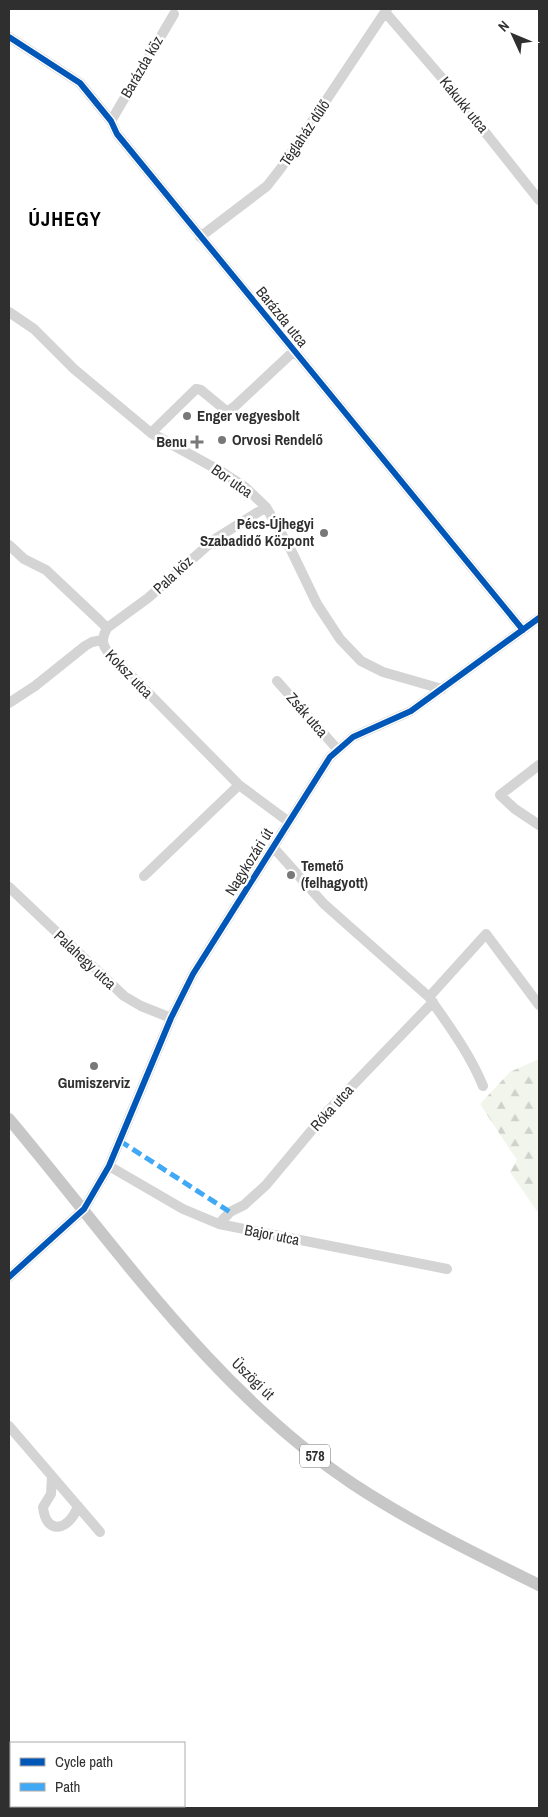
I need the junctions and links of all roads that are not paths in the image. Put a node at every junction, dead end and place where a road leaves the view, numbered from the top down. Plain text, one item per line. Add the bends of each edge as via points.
1 (386, 11) edge
2 (174, 14) dead end
3 (9, 37) edge
4 (110, 121) junction
5 (539, 200) edge
6 (200, 237) junction
7 (9, 312) edge
8 (294, 351) junction
9 (151, 433) junction
10 (266, 507) junction
11 (9, 545) edge
12 (539, 618) edge
13 (107, 628) junction
14 (523, 630) junction
15 (102, 640) junction
16 (277, 681) dead end
17 (442, 689) junction
18 (9, 703) edge
19 (338, 750) junction
20 (539, 765) edge
21 (239, 785) junction
22 (289, 822) junction
23 (539, 825) edge
24 (273, 847) junction
25 (144, 876) dead end
26 (9, 887) edge
27 (431, 1000) junction
28 (539, 1005) edge
29 (171, 1018) junction
30 (483, 1086) dead end
31 (9, 1118) edge
32 (109, 1166) junction
33 (84, 1208) junction
34 (219, 1224) junction
35 (447, 1269) dead end
36 (9, 1277) edge
37 (9, 1426) edge
38 (52, 1476) junction
39 (78, 1506) junction
40 (100, 1532) dead end
41 (539, 1585) edge

1 - 5 street, Kakukk utca
1 - 6 street, Téglaház dűlő via 282,168 267,186
2 - 4 street, Barázda köz
3 - 4 street, Barázda utca via 80,83
4 - 6 street, Barázda utca
6 - 8 street, Barázda utca
7 - 9 street, Bor utca via 34,329 74,369
8 - 9 street via 234,407 228,410 217,405 196,389
8 - 14 street, Barázda utca
9 - 10 street, Bor utca via 222,472 245,487
10 - 13 street, Pala köz via 215,539 148,598
10 - 17 street, Bor utca via 317,604 351,652 372,668
11 - 13 street, Koksz utca via 24,559 46,570
12 - 14 street, Nagykozári út
13 - 15 street, Koksz utca
14 - 17 street, Nagykozári út
15 - 18 street via 85,646
15 - 21 street, Koksz utca via 108,652
16 - 19 street, Zsák utca
17 - 19 street, Nagykozári út via 411,711 353,737
19 - 22 street, Nagykozári út
20 - 23 street via 500,795
21 - 22 street, Koksz utca
21 - 25 street
22 - 24 street, Nagykozári út
24 - 27 street via 324,904
24 - 29 street, Nagykozári út via 193,974
26 - 29 street, Palahegy utca via 119,992 141,1006
27 - 28 street, Róka utca via 486,934
27 - 30 street via 477,1070
27 - 34 street, Róka utca via 327,1112 266,1185
29 - 32 street, Nagykozári út
31 - 33 main road, Üszögi út / 578
32 - 33 street, Nagykozári út
32 - 34 street, Bajor utca via 183,1210
33 - 36 street, Nagykozári út
33 - 41 main road, Üszögi út / 578 via 195,1343 242,1393 296,1440 352,1484 404,1516
34 - 35 street, Bajor utca
37 - 38 street
38 - 39 street
38 - 39 street via 51,1494 43,1507 44,1517 52,1525 66,1525
39 - 40 street

